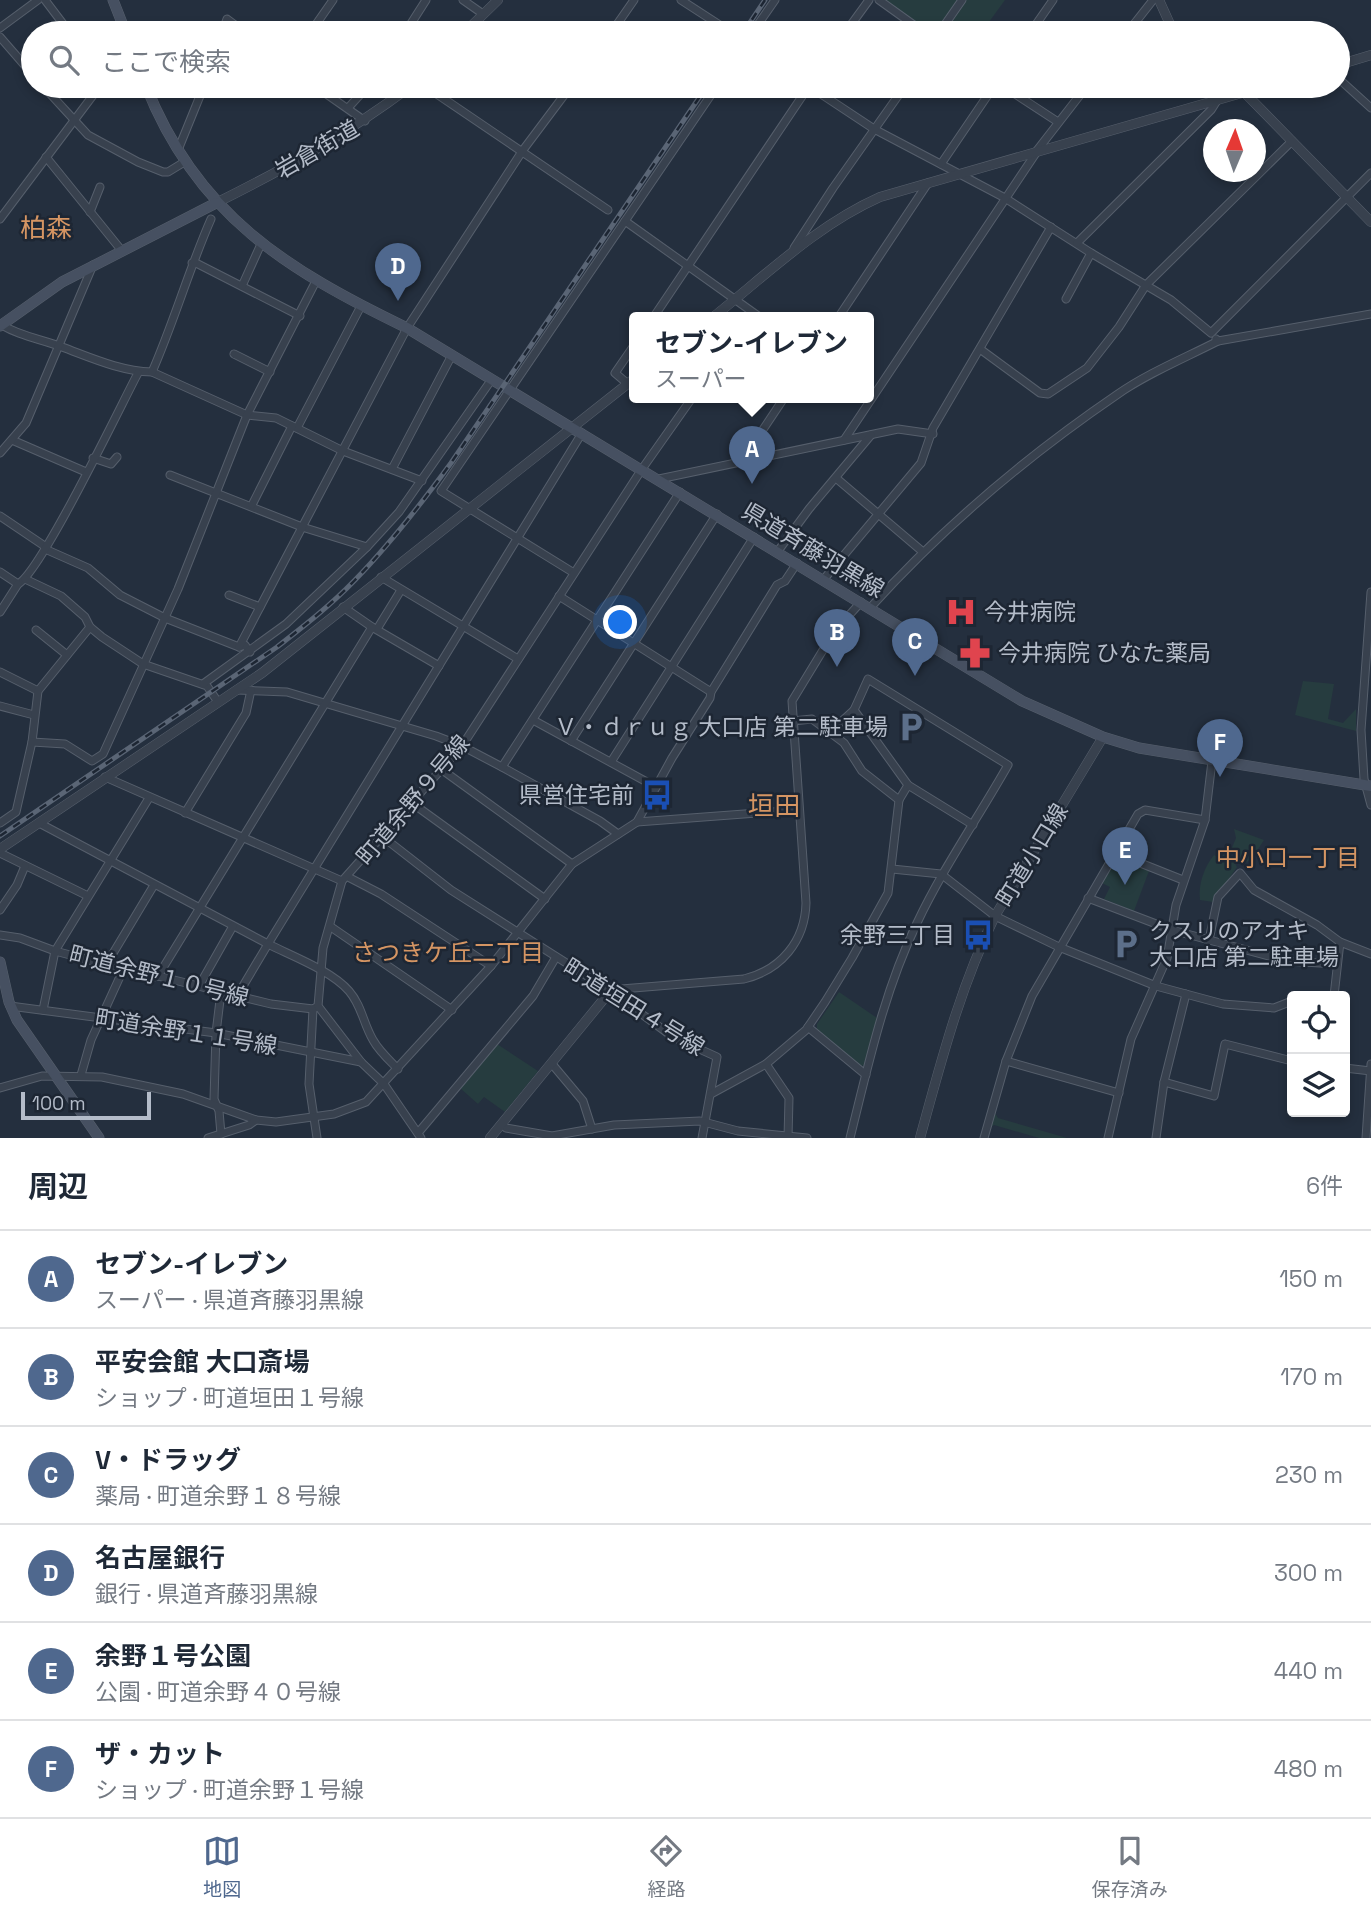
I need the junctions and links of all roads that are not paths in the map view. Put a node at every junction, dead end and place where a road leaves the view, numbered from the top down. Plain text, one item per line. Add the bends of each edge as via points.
1 (38, 0) edge
2 (45, 0) edge
3 (113, 0) edge
4 (333, 0) edge
5 (426, 0) edge
6 (463, 0) edge
7 (498, 0) edge
8 (634, 0) edge
9 (681, 0) edge
10 (775, 0) edge
11 (869, 0) edge
12 (878, 0) edge
13 (962, 0) edge
14 (1053, 0) edge
15 (1153, 0) edge
16 (1158, 0) edge
17 (483, 14) junction
18 (61, 21) edge
19 (121, 21) edge
20 (318, 21) edge
21 (413, 21) edge
22 (476, 21) edge
23 (619, 21) edge
24 (713, 21) edge
25 (760, 21) edge
26 (854, 21) edge
27 (908, 21) edge
28 (947, 21) edge
29 (1038, 21) edge
30 (1136, 21) edge
31 (1168, 21) edge
32 (0, 28) edge
33 (0, 37) edge
34 (1371, 55) edge
35 (21, 61) edge
36 (1350, 61) edge
37 (1350, 89) edge
38 (54, 98) edge
39 (91, 98) edge
40 (151, 98) edge
41 (199, 98) edge
42 (333, 98) edge
43 (358, 98) edge
44 (395, 98) edge
45 (443, 98) edge
46 (563, 98) edge
47 (709, 98) edge
48 (801, 98) edge
49 (827, 98) edge
50 (896, 98) edge
51 (986, 98) edge
52 (1021, 98) edge
53 (1077, 98) edge
54 (1222, 98) edge
55 (1250, 98) edge
56 (1218, 99) junction
57 (348, 108) junction
58 (1371, 108) edge
59 (74, 121) junction
60 (365, 121) junction
61 (1058, 122) junction
62 (874, 129) junction
63 (1292, 141) junction
64 (178, 149) junction
65 (523, 150) junction
66 (1035, 153) junction
67 (46, 157) junction
68 (186, 161) junction
69 (941, 164) junction
70 (1371, 173) edge
71 (959, 175) junction
72 (928, 183) junction
73 (100, 187) dead end
74 (1347, 197) junction
75 (1005, 198) junction
76 (216, 203) junction
77 (608, 211) dead end
78 (90, 212) junction
79 (0, 219) edge
80 (211, 219) dead end
81 (625, 221) junction
82 (1371, 222) edge
83 (1051, 227) junction
84 (1077, 243) junction
85 (261, 244) junction
86 (122, 251) junction
87 (792, 252) junction
88 (1091, 253) junction
89 (191, 263) junction
90 (93, 265) junction
91 (688, 267) junction
92 (316, 281) junction
93 (1146, 285) junction
94 (242, 286) junction
95 (735, 299) junction
96 (1066, 299) dead end
97 (361, 306) junction
98 (657, 312) edge
99 (719, 312) edge
100 (747, 312) edge
101 (842, 312) edge
102 (1371, 314) edge
103 (300, 316) junction
104 (0, 325) edge
105 (407, 328) junction
106 (1211, 333) junction
107 (1218, 341) junction
108 (60, 346) junction
109 (980, 349) junction
110 (629, 353) edge
111 (234, 354) dead end
112 (452, 355) junction
113 (152, 372) junction
114 (270, 372) junction
115 (138, 373) junction
116 (492, 379) junction
117 (629, 380) edge
118 (629, 383) edge
119 (510, 390) junction
120 (874, 393) edge
121 (688, 403) edge
122 (781, 403) edge
123 (867, 403) edge
124 (247, 415) junction
125 (294, 427) junction
126 (577, 430) junction
127 (933, 434) junction
128 (871, 435) junction
129 (12, 440) junction
130 (844, 440) junction
131 (343, 452) junction
132 (0, 453) edge
133 (117, 457) dead end
134 (93, 458) junction
135 (741, 462) junction
136 (642, 469) junction
137 (392, 470) junction
138 (86, 472) junction
139 (170, 475) dead end
140 (836, 478) junction
141 (659, 479) junction
142 (422, 481) junction
143 (680, 492) junction
144 (217, 493) junction
145 (252, 505) junction
146 (468, 509) junction
147 (717, 514) junction
148 (879, 514) junction
149 (0, 516) edge
150 (302, 527) junction
151 (754, 537) junction
152 (517, 538) junction
153 (367, 547) junction
154 (45, 548) junction
155 (778, 551) junction
156 (923, 552) junction
157 (797, 563) junction
158 (0, 572) edge
159 (574, 573) junction
160 (380, 577) junction
161 (25, 579) junction
162 (824, 579) junction
163 (18, 584) junction
164 (401, 590) junction
165 (1371, 592) edge
166 (229, 595) dead end
167 (559, 596) junction
168 (865, 605) junction
169 (260, 607) junction
170 (343, 607) junction
171 (0, 612) edge
172 (165, 618) junction
173 (597, 620) junction
174 (462, 625) junction
175 (90, 627) junction
176 (374, 628) junction
177 (36, 630) dead end
178 (634, 643) junction
179 (239, 647) junction
180 (250, 652) junction
181 (67, 655) junction
182 (518, 659) junction
183 (143, 664) junction
184 (439, 666) junction
185 (671, 667) junction
186 (0, 672) edge
187 (203, 684) junction
188 (236, 690) junction
189 (251, 690) junction
190 (38, 691) junction
191 (711, 692) junction
192 (218, 702) junction
193 (325, 704) junction
194 (0, 706) edge
195 (854, 710) junction
196 (34, 715) junction
197 (533, 720) junction
198 (793, 721) junction
199 (402, 726) junction
200 (830, 732) junction
201 (1103, 737) junction
202 (571, 741) junction
203 (32, 742) junction
204 (462, 746) junction
205 (1212, 761) junction
206 (611, 762) junction
207 (502, 767) junction
208 (441, 769) junction
209 (105, 778) junction
210 (908, 785) junction
211 (1369, 786) edge
212 (656, 787) junction
213 (149, 798) junction
214 (899, 800) junction
215 (412, 803) junction
216 (1371, 805) edge
217 (799, 810) junction
218 (185, 813) junction
219 (1205, 820) junction
220 (637, 822) junction
221 (0, 823) edge
222 (39, 823) junction
223 (973, 825) junction
224 (618, 834) junction
225 (383, 837) junction
226 (243, 839) junction
227 (0, 851) edge
228 (1115, 853) junction
229 (111, 861) junction
230 (572, 864) junction
231 (25, 866) junction
232 (892, 869) junction
233 (314, 870) junction
234 (941, 874) junction
235 (345, 879) junction
236 (1184, 880) junction
237 (154, 885) junction
238 (88, 896) junction
239 (1088, 898) junction
240 (545, 899) junction
241 (200, 908) junction
242 (0, 910) edge
243 (995, 916) junction
244 (233, 926) junction
245 (331, 927) junction
246 (1172, 930) junction
247 (519, 933) junction
248 (0, 935) edge
249 (1209, 940) junction
250 (1340, 942) junction
251 (268, 944) junction
252 (1059, 947) junction
253 (55, 951) junction
254 (1371, 954) edge
255 (556, 957) junction
256 (0, 962) edge
257 (1338, 964) junction
258 (106, 965) junction
259 (491, 966) junction
260 (124, 970) junction
261 (319, 971) junction
262 (158, 976) junction
263 (199, 986) junction
264 (1156, 986) junction
265 (609, 990) junction
266 (1335, 991) edge
267 (221, 992) junction
268 (1186, 994) junction
269 (237, 996) junction
270 (1287, 1003) edge
271 (10, 1006) junction
272 (316, 1008) junction
273 (43, 1010) junction
274 (452, 1010) junction
275 (100, 1018) junction
276 (808, 1027) junction
277 (216, 1033) junction
278 (310, 1052) junction
279 (1287, 1060) edge
280 (1006, 1061) junction
281 (361, 1062) junction
282 (551, 1064) junction
283 (766, 1064) junction
284 (1371, 1064) edge
285 (398, 1069) junction
286 (1350, 1069) edge
287 (1371, 1071) edge
288 (866, 1074) junction
289 (54, 1075) junction
290 (81, 1075) junction
291 (1164, 1083) junction
292 (384, 1084) junction
293 (0, 1088) edge
294 (1119, 1093) junction
295 (711, 1094) junction
296 (1370, 1101) edge
297 (216, 1105) junction
298 (314, 1118) junction
299 (256, 1120) junction
300 (705, 1123) junction
301 (502, 1124) junction
302 (592, 1129) junction
303 (221, 1134) junction
304 (419, 1136) edge
305 (788, 1137) edge
306 (99, 1138) edge
307 (209, 1138) edge
308 (317, 1138) edge
309 (490, 1138) edge
310 (702, 1138) edge
311 (807, 1138) edge
312 (850, 1138) edge
313 (920, 1138) edge
314 (984, 1138) edge
315 (1108, 1138) edge
316 (1156, 1138) edge
317 (1366, 1138) edge

1 - 32 street
2 - 18 street
3 - 19 main road
4 - 20 street
5 - 21 street
6 - 17 street
7 - 17 street
8 - 23 street
9 - 24 street
10 - 25 street
11 - 26 street
12 - 27 street
13 - 28 street
14 - 29 street
15 - 30 street
16 - 31 street
17 - 22 street
33 - 35 street
34 - 36 street
37 - 58 street
38 - 59 street
39 - 59 street
40 - 64 main road, 県道斉藤羽黒線
41 - 64 street
42 - 57 street
43 - 57 street
44 - 60 street, 岩倉街道
45 - 65 street
46 - 65 street
47 - 81 street
48 - 91 street
49 - 62 street
50 - 62 street
51 - 69 street
52 - 61 street
53 - 61 street
54 - 56 street
55 - 63 street
56 - 66 street
56 - 84 street
57 - 60 street
59 - 67 street
59 - 68 street via 88,135 163,172
60 - 76 street, 岩倉街道
61 - 66 street
62 - 69 street
62 - 87 street
63 - 74 street
63 - 93 street
64 - 68 main road, 県道斉藤羽黒線
65 - 77 street
65 - 105 street
66 - 71 street
66 - 75 street
67 - 78 street
67 - 79 street
68 - 76 main road, 県道斉藤羽黒線
69 - 71 street
70 - 74 street
71 - 72 street
71 - 75 street
72 - 87 street via 861,205
72 - 101 street
73 - 78 street
74 - 82 street
74 - 106 street
75 - 83 street
75 - 120 street
76 - 85 main road, 県道斉藤羽黒線
76 - 86 main road
78 - 86 street
80 - 89 street
81 - 91 street
81 - 119 street
83 - 84 street
83 - 109 street
84 - 88 street
85 - 92 main road, 県道斉藤羽黒線
85 - 94 street
86 - 90 main road
87 - 95 street
88 - 93 street
88 - 96 street
89 - 94 street
89 - 113 street
90 - 104 main road
90 - 108 street
91 - 95 street
91 - 98 street
92 - 97 main road, 県道斉藤羽黒線
92 - 103 street
93 - 106 street
93 - 109 street via 1087,368 1048,394 1040,393
94 - 103 street
95 - 99 street
95 - 100 street
97 - 105 main road, 県道斉藤羽黒線
97 - 125 street
102 - 107 street
103 - 114 street
104 - 108 street
105 - 112 main road, 県道斉藤羽黒線
105 - 131 street
106 - 107 street
107 - 156 street via 1119,393 988,491
108 - 115 street
108 - 129 street via 26,423
109 - 127 street
110 - 117 street via 615,373
111 - 114 street
112 - 116 main road, 県道斉藤羽黒線
112 - 137 street
113 - 115 street
113 - 124 street
114 - 124 street
115 - 134 street
116 - 119 main road, 県道斉藤羽黒線
116 - 142 street
118 - 126 street
119 - 126 main road, 県道斉藤羽黒線
119 - 146 street via 441,491
121 - 136 street, 町道余野９号線
122 - 135 street
123 - 130 street
124 - 125 street via 276,418
124 - 144 street
125 - 131 street
125 - 145 street
126 - 136 main road, 県道斉藤羽黒線
126 - 146 street
126 - 152 street
127 - 128 street via 898,429
127 - 148 street via 922,463
128 - 130 street
128 - 140 street
129 - 132 street
129 - 138 street
130 - 135 street
131 - 137 street
131 - 150 street
133 - 134 street via 111,464
134 - 138 street
135 - 141 street
136 - 141 main road, 県道斉藤羽黒線
136 - 159 street, 町道余野９号線
137 - 142 street
138 - 154 street
139 - 144 street
140 - 148 street
140 - 155 street
141 - 143 main road, 県道斉藤羽黒線
142 - 153 street
143 - 147 main road, 県道斉藤羽黒線
143 - 173 street
144 - 145 street
144 - 172 street
145 - 150 street
146 - 152 street
146 - 160 street
147 - 151 main road, 県道斉藤羽黒線
147 - 178 street
148 - 156 street
148 - 162 street
149 - 154 street
150 - 153 street
150 - 169 street
151 - 155 main road, 県道斉藤羽黒線
151 - 185 street
152 - 159 street
152 - 174 street
153 - 180 street via 303,610
154 - 161 street
154 - 172 street via 88,568 120,594
155 - 157 main road, 県道斉藤羽黒線
156 - 168 street
157 - 162 main road, 県道斉藤羽黒線
157 - 191 street via 777,585
158 - 163 street
159 - 167 street, 町道余野９号線
160 - 164 street
160 - 170 street
161 - 163 street
161 - 175 street via 61,597
162 - 168 main road, 県道斉藤羽黒線
163 - 171 street
164 - 174 street
164 - 176 street
165 - 211 street via 1361,715 1364,779
166 - 169 street
167 - 173 street
167 - 182 street, 町道余野９号線
168 - 198 street via 834,632 795,694
168 - 201 main road, 県道斉藤羽黒線 via 1022,701
169 - 179 street
170 - 176 street
170 - 188 street
172 - 179 street
172 - 183 street
173 - 178 street
173 - 197 street
174 - 182 street
174 - 184 street
175 - 181 street
175 - 183 street
176 - 184 street
176 - 193 street
177 - 181 street
178 - 185 street
178 - 202 street
179 - 180 street via 245,645
180 - 187 street
181 - 190 street
182 - 204 street, 町道余野９号線
183 - 187 street
183 - 203 street via 103,754 92,761 65,744
184 - 199 street
185 - 191 street
185 - 206 street
186 - 190 street
187 - 192 street
188 - 189 street
188 - 192 street
189 - 193 street via 287,692
189 - 218 street via 246,713
190 - 196 street
191 - 212 street
192 - 209 street
193 - 199 street
193 - 226 street
194 - 196 street
195 - 200 street
195 - 210 street
195 - 223 street via 868,679 1008,765
196 - 203 street
197 - 202 street
197 - 207 street
198 - 200 street via 812,719
198 - 217 street
199 - 204 street
199 - 233 street
200 - 214 street via 844,743 871,780
201 - 205 main road, 県道斉藤羽黒線 via 1159,753
201 - 243 street, 町道小口線
202 - 206 street
203 - 221 street via 16,812
204 - 207 street
204 - 208 street, 町道余野９号線
205 - 211 main road, 県道斉藤羽黒線
205 - 219 street
206 - 212 street
207 - 224 street
208 - 215 street, 町道余野９号線
208 - 230 street
209 - 213 street
209 - 222 street
210 - 214 street
210 - 223 street
211 - 216 street
212 - 220 street
213 - 218 street
213 - 229 street
214 - 232 street
215 - 225 street, 町道余野９号線
215 - 240 street
217 - 220 street
217 - 265 street via 806,913 798,938 778,965 744,979
218 - 226 street
219 - 228 street via 1145,810
219 - 236 street
220 - 224 street
222 - 227 street
222 - 229 street
223 - 234 street
224 - 230 street
225 - 235 street, 町道余野９号線
225 - 247 street, 町道垣田４号線 via 451,890
226 - 233 street
226 - 241 street
227 - 231 street
228 - 236 street
228 - 239 street
229 - 237 street
229 - 238 street
230 - 240 street
231 - 238 street
231 - 242 street
232 - 234 street
232 - 276 street via 888,893
233 - 235 street
233 - 251 street
234 - 243 street
234 - 288 street via 900,962
235 - 245 street, 町道余野９号線
235 - 259 street via 381,894
236 - 246 street
237 - 241 street
237 - 258 street
238 - 253 street
239 - 246 street
239 - 252 street
240 - 247 street
241 - 244 street
241 - 262 street
243 - 252 street
243 - 313 street, 町道小口線 via 957,1007
244 - 251 street
244 - 263 street
245 - 261 street, 町道余野９号線
245 - 274 street
246 - 249 street
246 - 264 street
247 - 255 street, 町道垣田４号線
247 - 259 street
248 - 253 street, 町道余野１０号線
249 - 250 street via 1218,897 1240,873 1254,890
249 - 257 street via 1287,961
250 - 254 street
250 - 257 street
251 - 261 street
251 - 269 street
252 - 264 street
252 - 280 street via 1032,996
253 - 258 street, 町道余野１０号線
253 - 273 street
255 - 265 street, 町道垣田４号線
255 - 304 street via 533,996
256 - 271 main road
257 - 266 street
258 - 260 street, 町道余野１０号線
259 - 274 street
260 - 262 street, 町道余野１０号線
260 - 275 street
261 - 272 street, 町道余野９号線
261 - 285 street via 348,990 363,1011 374,1043
262 - 263 street, 町道余野１０号線
263 - 267 street, 町道余野１０号線
264 - 268 street
264 - 294 street via 1131,1039
265 - 282 street
265 - 295 street, 町道垣田４号線 via 673,1037 717,1058
267 - 269 street, 町道余野１０号線
267 - 277 street
268 - 270 street via 1223,1004 1274,1008
268 - 291 street
269 - 272 street, 町道余野１０号線
271 - 273 street, 町道余野１１号線
271 - 289 main road
272 - 278 street, 町道余野９号線
272 - 281 street
273 - 275 street, 町道余野１１号線
274 - 285 street
275 - 277 street, 町道余野１１号線
275 - 290 street
276 - 283 street
276 - 288 street
277 - 278 street, 町道余野１１号線
277 - 297 street
278 - 281 street, 町道余野１１号線
278 - 298 street, 町道余野９号線
279 - 291 street via 1224,1044 1214,1096
280 - 294 street
280 - 314 street
281 - 292 street
282 - 301 street
282 - 302 street via 583,1101
283 - 295 street
283 - 305 street via 789,1098
284 - 287 street
285 - 292 street
286 - 287 street
287 - 296 street
288 - 312 street
289 - 290 street
289 - 293 street
289 - 306 main road
290 - 297 street via 183,1094
291 - 316 street
292 - 298 street via 352,1109
292 - 304 street
294 - 315 street
295 - 300 street, 町道垣田４号線
296 - 317 street
297 - 299 street
297 - 303 street
298 - 299 street
298 - 308 street, 町道余野９号線
299 - 303 street
300 - 302 street via 663,1121
300 - 305 street
300 - 310 street, 町道垣田４号線
301 - 302 street via 552,1136
301 - 309 street
303 - 307 street
305 - 311 street

